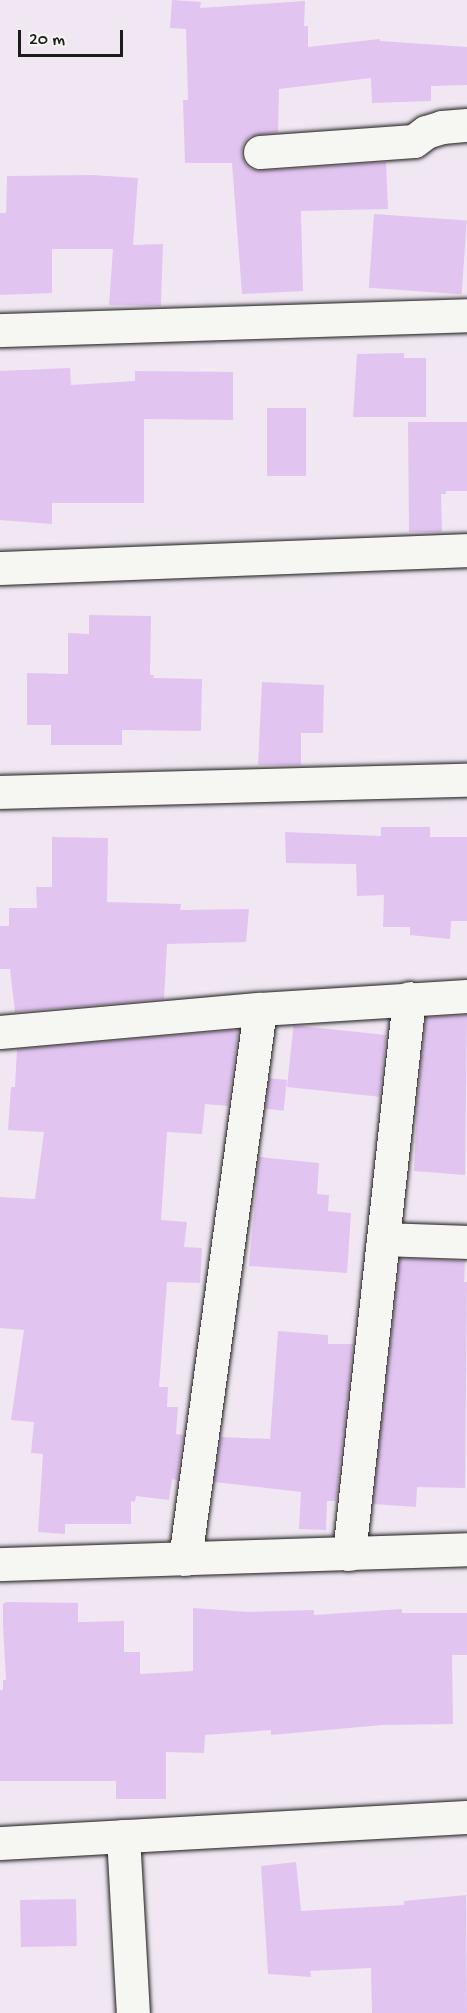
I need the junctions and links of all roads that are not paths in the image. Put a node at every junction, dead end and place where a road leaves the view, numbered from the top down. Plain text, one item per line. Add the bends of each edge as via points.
1 (467, 125) edge
2 (260, 152) dead end
3 (467, 315) edge
4 (0, 330) edge
5 (467, 550) edge
6 (0, 568) edge
7 (467, 780) edge
8 (0, 792) edge
9 (467, 996) edge
10 (409, 998) junction
11 (260, 1009) junction
12 (0, 1032) edge
13 (383, 1239) junction
14 (467, 1242) edge
15 (467, 1549) edge
16 (349, 1554) junction
17 (185, 1558) junction
18 (0, 1564) edge
19 (467, 1817) edge
20 (123, 1836) junction
21 (0, 1843) edge
22 (133, 2013) edge

1 - 2 street via 442,127 414,141
3 - 4 street
5 - 6 street
7 - 8 street
9 - 10 street
10 - 11 street
10 - 13 street
11 - 12 street
11 - 17 street
13 - 14 street
13 - 16 street
15 - 16 street
16 - 17 street
17 - 18 street
19 - 20 street
20 - 21 street
20 - 22 street

